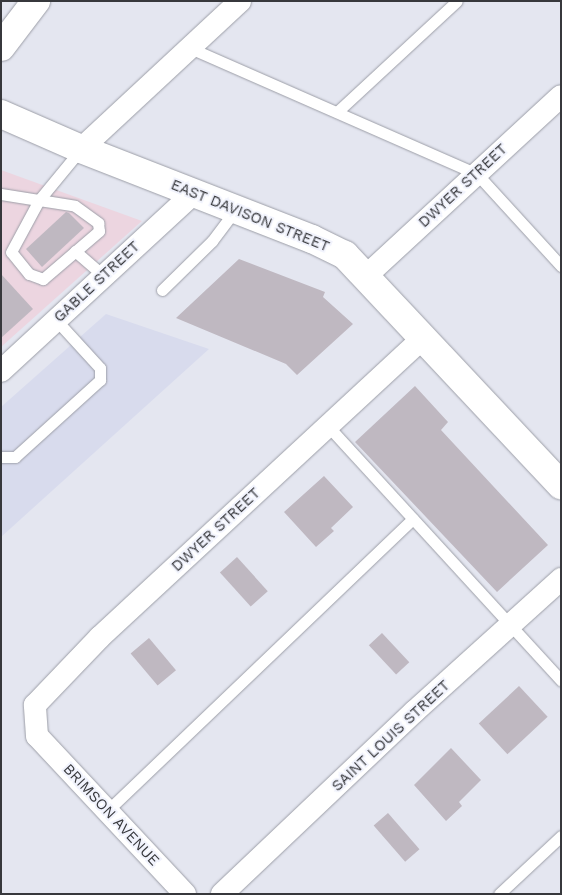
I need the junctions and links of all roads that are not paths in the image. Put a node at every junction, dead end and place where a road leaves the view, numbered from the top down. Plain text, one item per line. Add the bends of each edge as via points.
1 (36, 1) edge
2 (240, 1) edge
3 (457, 1) edge
4 (1, 48) edge
5 (190, 48) junction
6 (561, 96) edge
7 (336, 112) junction
8 (1, 114) edge
9 (81, 149) junction
10 (477, 174) junction
11 (194, 193) junction
12 (1, 194) edge
13 (39, 200) junction
14 (236, 209) junction
15 (75, 251) junction
16 (561, 266) edge
17 (104, 276) junction
18 (366, 276) junction
19 (162, 290) dead end
20 (56, 320) junction
21 (424, 337) junction
22 (1, 371) edge
23 (328, 426) junction
24 (1, 457) edge
25 (561, 485) edge
26 (413, 519) junction
27 (561, 579) edge
28 (510, 625) junction
29 (561, 680) edge
30 (37, 736) joint
31 (107, 811) junction
32 (561, 836) edge
33 (185, 894) edge
34 (222, 894) edge
35 (499, 894) edge

1 - 4 main road
2 - 5 street
3 - 7 lane
5 - 7 lane
5 - 9 street
6 - 10 street, DWYER STREET
7 - 10 lane
8 - 9 main road, EAST DAVISON STREET
9 - 11 main road, EAST DAVISON STREET
9 - 13 lane
10 - 16 lane
10 - 18 street, DWYER STREET
11 - 14 main road, EAST DAVISON STREET
11 - 17 street, GABLE STREET
12 - 13 lane
13 - 15 lane via 75,206 98,222 98,231
13 - 15 lane via 11,252 29,274 43,278
14 - 18 main road, EAST DAVISON STREET via 345,255
14 - 19 lane via 212,241
15 - 17 lane
17 - 20 street, GABLE STREET
18 - 21 main road, EAST DAVISON STREET
20 - 22 street, GABLE STREET
20 - 24 lane via 100,368 100,380 15,457
21 - 23 street, DWYER STREET
21 - 25 main road, EAST DAVISON STREET
23 - 26 lane
23 - 30 street, DWYER STREET via 100,637 45,694 35,706
26 - 28 lane
26 - 31 lane
27 - 28 street, SAINT LOUIS STREET
28 - 29 lane
28 - 34 street, SAINT LOUIS STREET
30 - 31 street, BRIMSON AVENUE
31 - 33 street, BRIMSON AVENUE
32 - 35 lane

